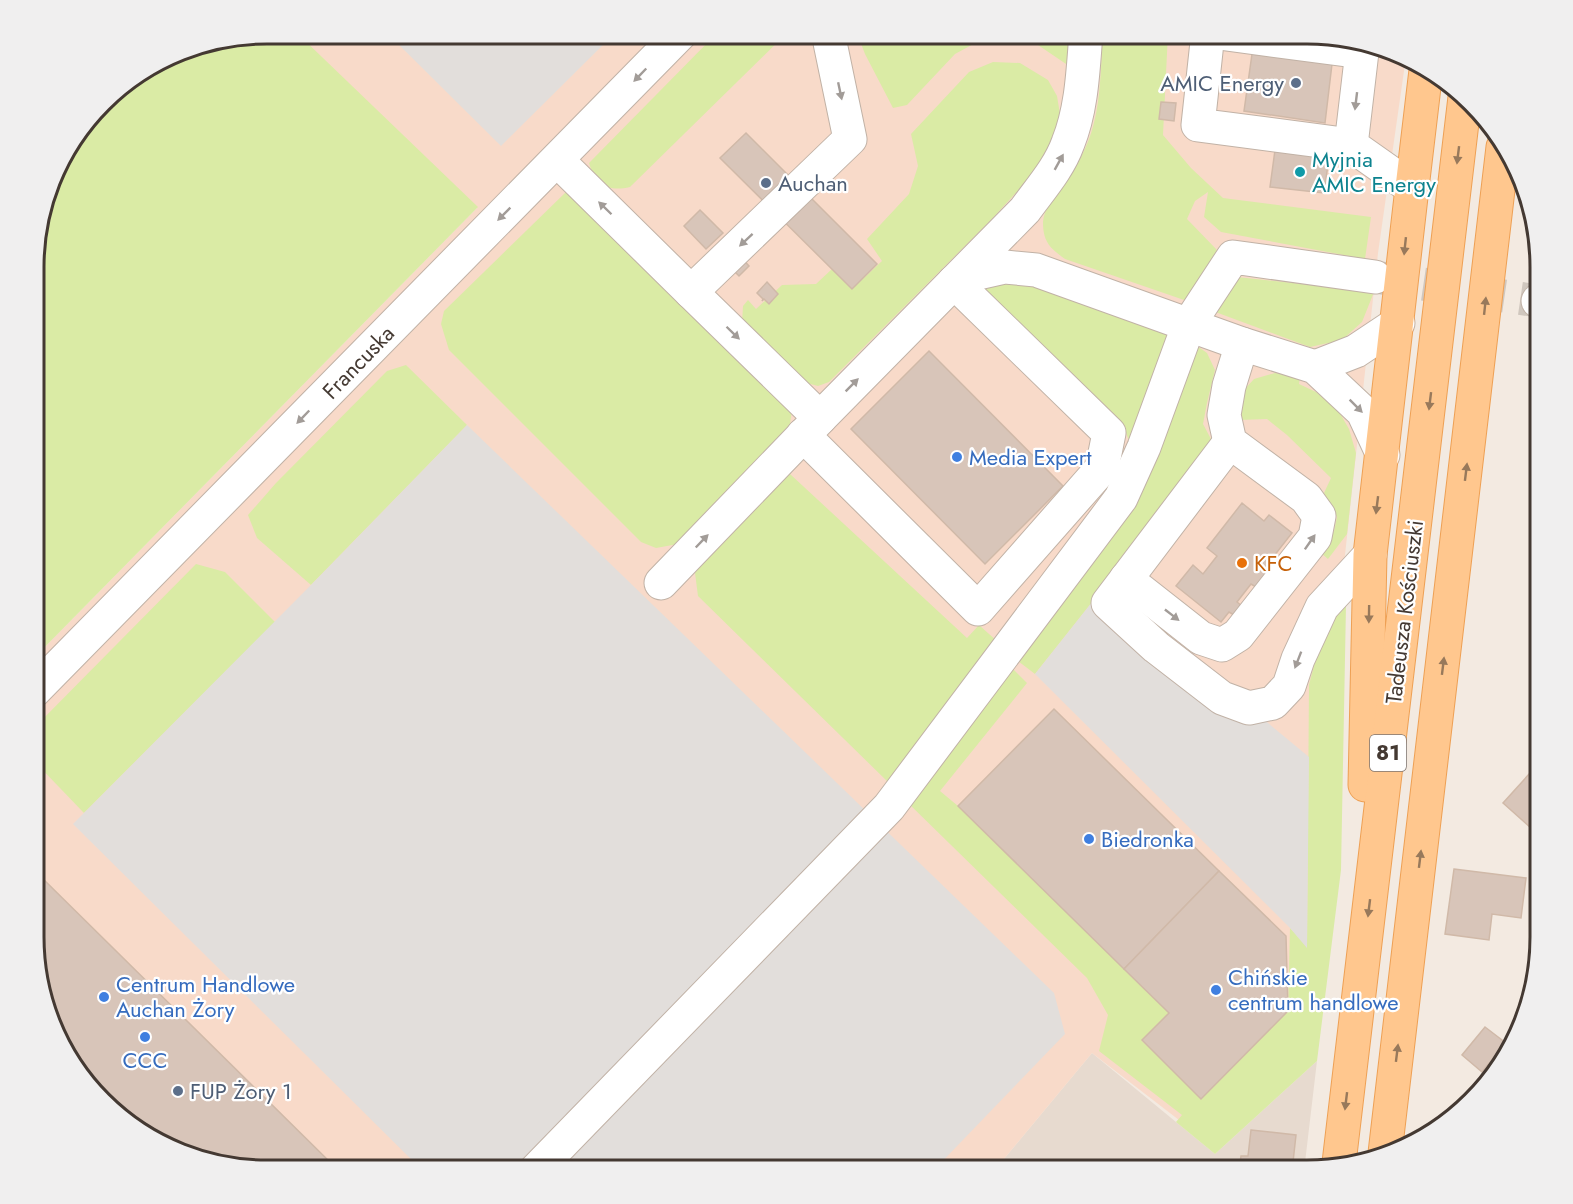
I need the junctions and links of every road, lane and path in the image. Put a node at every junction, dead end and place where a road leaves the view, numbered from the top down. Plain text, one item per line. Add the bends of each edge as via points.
1 (670, 44) edge
2 (830, 44) edge
3 (1085, 44) edge
4 (1207, 44) edge
5 (1363, 51) edge
6 (1425, 78) edge
7 (1464, 109) edge
8 (1351, 145) junction
9 (1502, 159) edge
10 (557, 160) junction
11 (1412, 188) junction
12 (1025, 210) junction
13 (1036, 270) junction
14 (1375, 277) tunnel mouth
15 (954, 282) junction
16 (691, 292) junction
17 (1398, 323) junction
18 (1189, 324) junction
19 (1242, 344) junction
20 (1315, 367) junction
21 (811, 426) junction
22 (1230, 442) junction
23 (1383, 455) junction
24 (1370, 555) junction
25 (1126, 579) junction
26 (661, 583) dead end
27 (44, 681) edge
28 (1373, 874) junction
29 (1386, 1146) edge
30 (1340, 1158) edge
31 (546, 1160) edge

1 -> 10 street, Francuska
2 -> 16 street via 850,139
12 -> 3 street via 1068,144 1080,95
4 - 8 street via 1197,125
5 -> 8 street
6 - 11 main road
7 -> 28 main road, Tadeusza Kościuszki / 81
8 - 11 street
29 -> 9 main road, Tadeusza Kościuszki / 81
16 -> 10 street
10 -> 27 street, Francuska
11 -> 17 main road
12 - 13 street via 1021,234 1024,254
12 - 15 street
13 - 15 street via 1005,267
13 - 18 street
14 - 18 street via 1233,257
21 -> 15 street
15 - 21 street via 1109,433 1102,468 978,609
16 -> 21 street
17 - 20 street via 1356,351
17 - 23 main road
18 - 19 street
18 - 31 street via 1144,447 1120,498 889,807
19 - 20 street
19 - 22 street via 1224,415
20 -> 23 street via 1363,412
26 -> 21 street
22 - 25 street
25 -> 22 street via 1201,638 1222,645 1238,635 1315,537 1319,516 1306,498
23 -> 24 main road
24 -> 25 street via 1322,607 1289,686 1273,703 1249,708 1222,698 1156,647 1108,603
24 -> 28 main road via 1365,780
28 -> 30 main road, Tadeusza Kościuszki / 81

